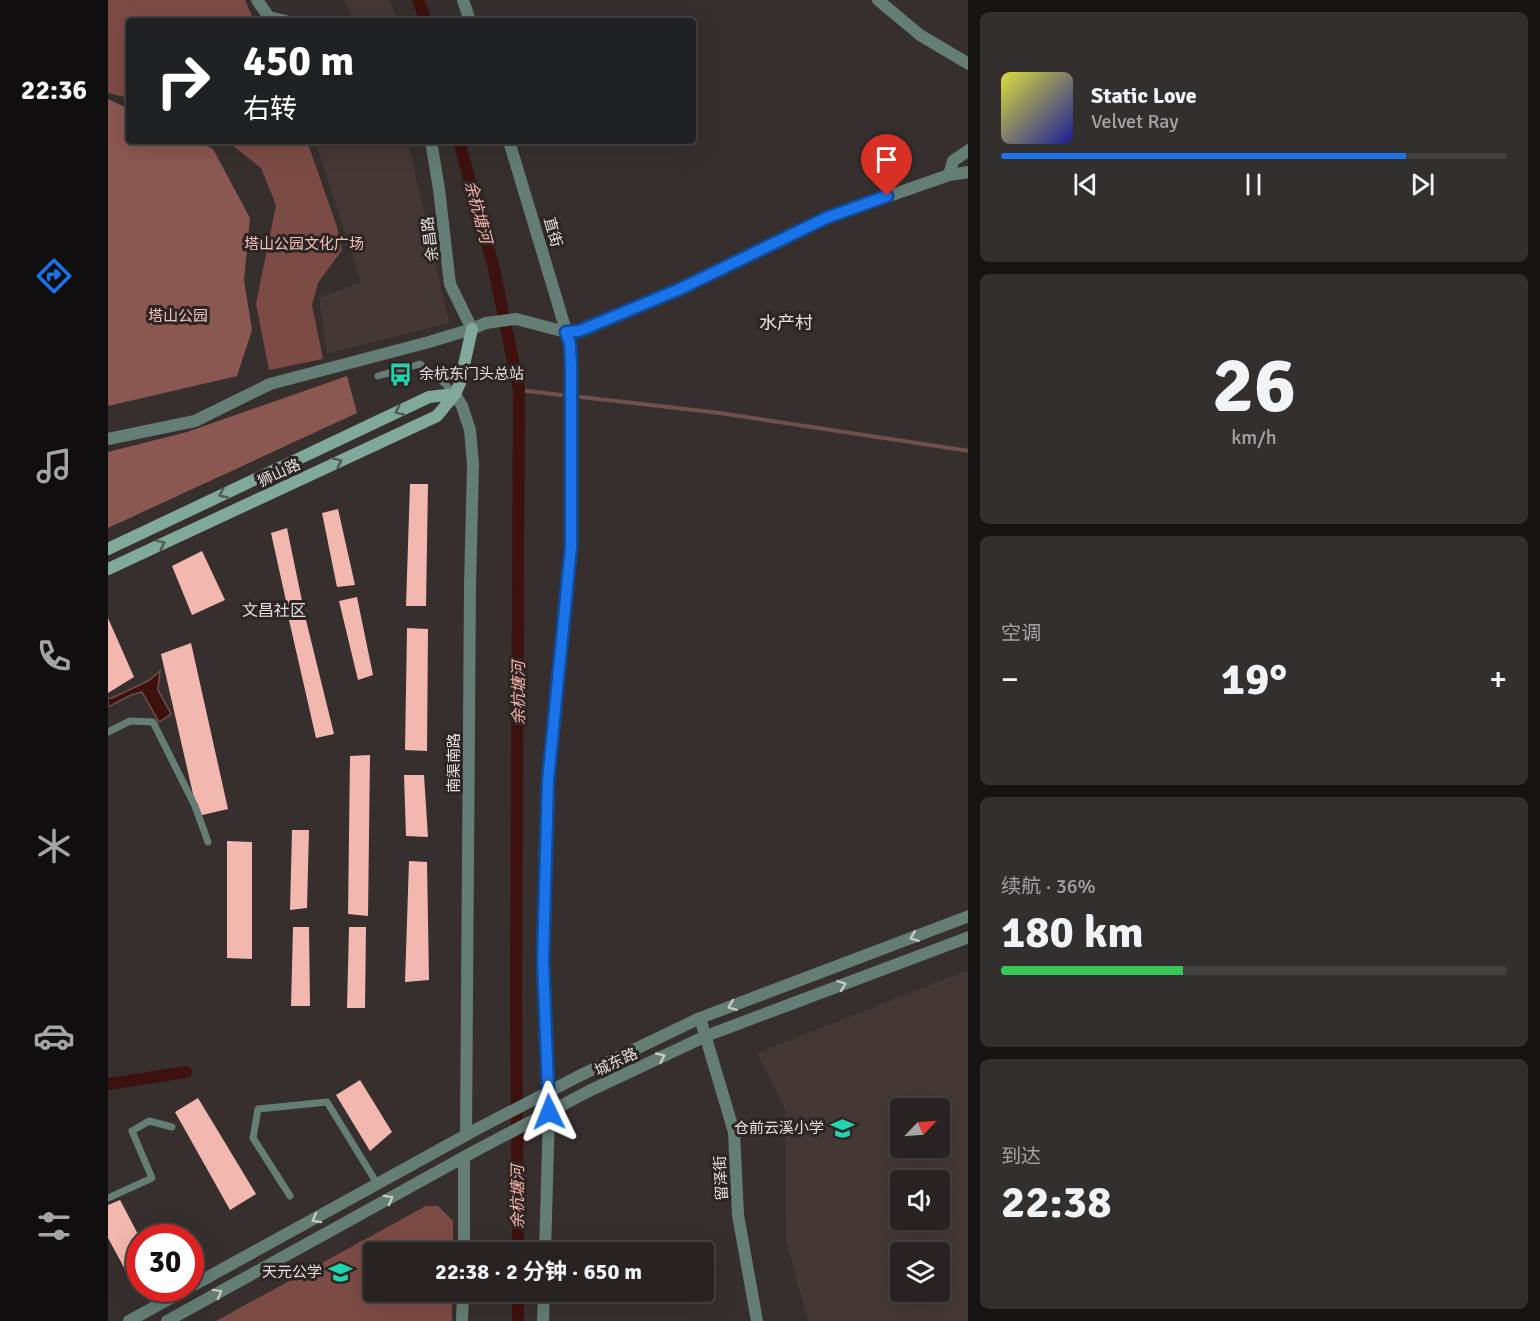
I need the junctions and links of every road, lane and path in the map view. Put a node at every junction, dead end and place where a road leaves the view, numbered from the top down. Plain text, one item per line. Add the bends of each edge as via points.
1 (257, 0) edge
2 (463, 0) edge
3 (878, 0) edge
4 (273, 18) edge
5 (469, 18) edge
6 (968, 63) edge
7 (432, 144) edge
8 (510, 144) edge
9 (968, 151) edge
10 (968, 172) edge
11 (949, 175) junction
12 (472, 329) junction
13 (566, 332) junction
14 (378, 376) dead end
15 (455, 394) junction
16 (108, 439) edge
17 (108, 549) edge
18 (108, 569) edge
19 (108, 732) edge
20 (208, 842) dead end
21 (968, 916) edge
22 (968, 937) edge
23 (700, 1018) junction
24 (706, 1036) junction
25 (172, 1127) dead end
26 (471, 1132) junction
27 (470, 1155) junction
28 (378, 1185) junction
29 (290, 1196) dead end
30 (108, 1198) edge
31 (465, 1242) edge
32 (545, 1242) edge
33 (204, 1280) edge
34 (164, 1302) edge
35 (463, 1302) edge
36 (544, 1302) edge
37 (129, 1321) edge
38 (167, 1321) edge
39 (462, 1321) edge
40 (543, 1321) edge
41 (757, 1321) edge

1 - 4 street
2 - 5 street
3 - 6 street via 920,35
7 - 12 street, 余昌路 via 450,284
8 - 13 street, 直街
9 - 11 street via 953,162
10 - 11 street
11 - 13 street via 826,218 680,289 579,331
12 - 13 street via 486,322 516,319
12 - 15 main road, 狮山路
12 - 16 street via 270,384 195,421
13 - 32 street, 直街 via 571,367 571,547 548,781 543,960 549,1112
14 - 15 lane via 420,364
15 -> 17 main road, 狮山路 via 429,397
18 -> 15 main road, 狮山路 via 437,416
15 - 26 street, 南渠南路 via 470,430 473,465
19 - 20 lane via 130,721 153,722 195,806
21 -> 23 street, 城东路
24 -> 22 street, 城东路
23 - 24 street, 留泽街
23 - 26 street, 城东路, bridge
27 -> 24 street, 城东路, bridge via 589,1091
24 - 41 street, 留泽街 via 734,1132 738,1215
25 - 30 lane via 149,1121 132,1131 152,1178
26 - 28 street, 城东路
27 - 31 street
38 -> 27 street, 城东路
28 - 29 lane via 327,1102 258,1109 253,1138
28 -> 33 street, 城东路
34 - 37 street, 城东路
35 - 39 street
36 - 40 street

